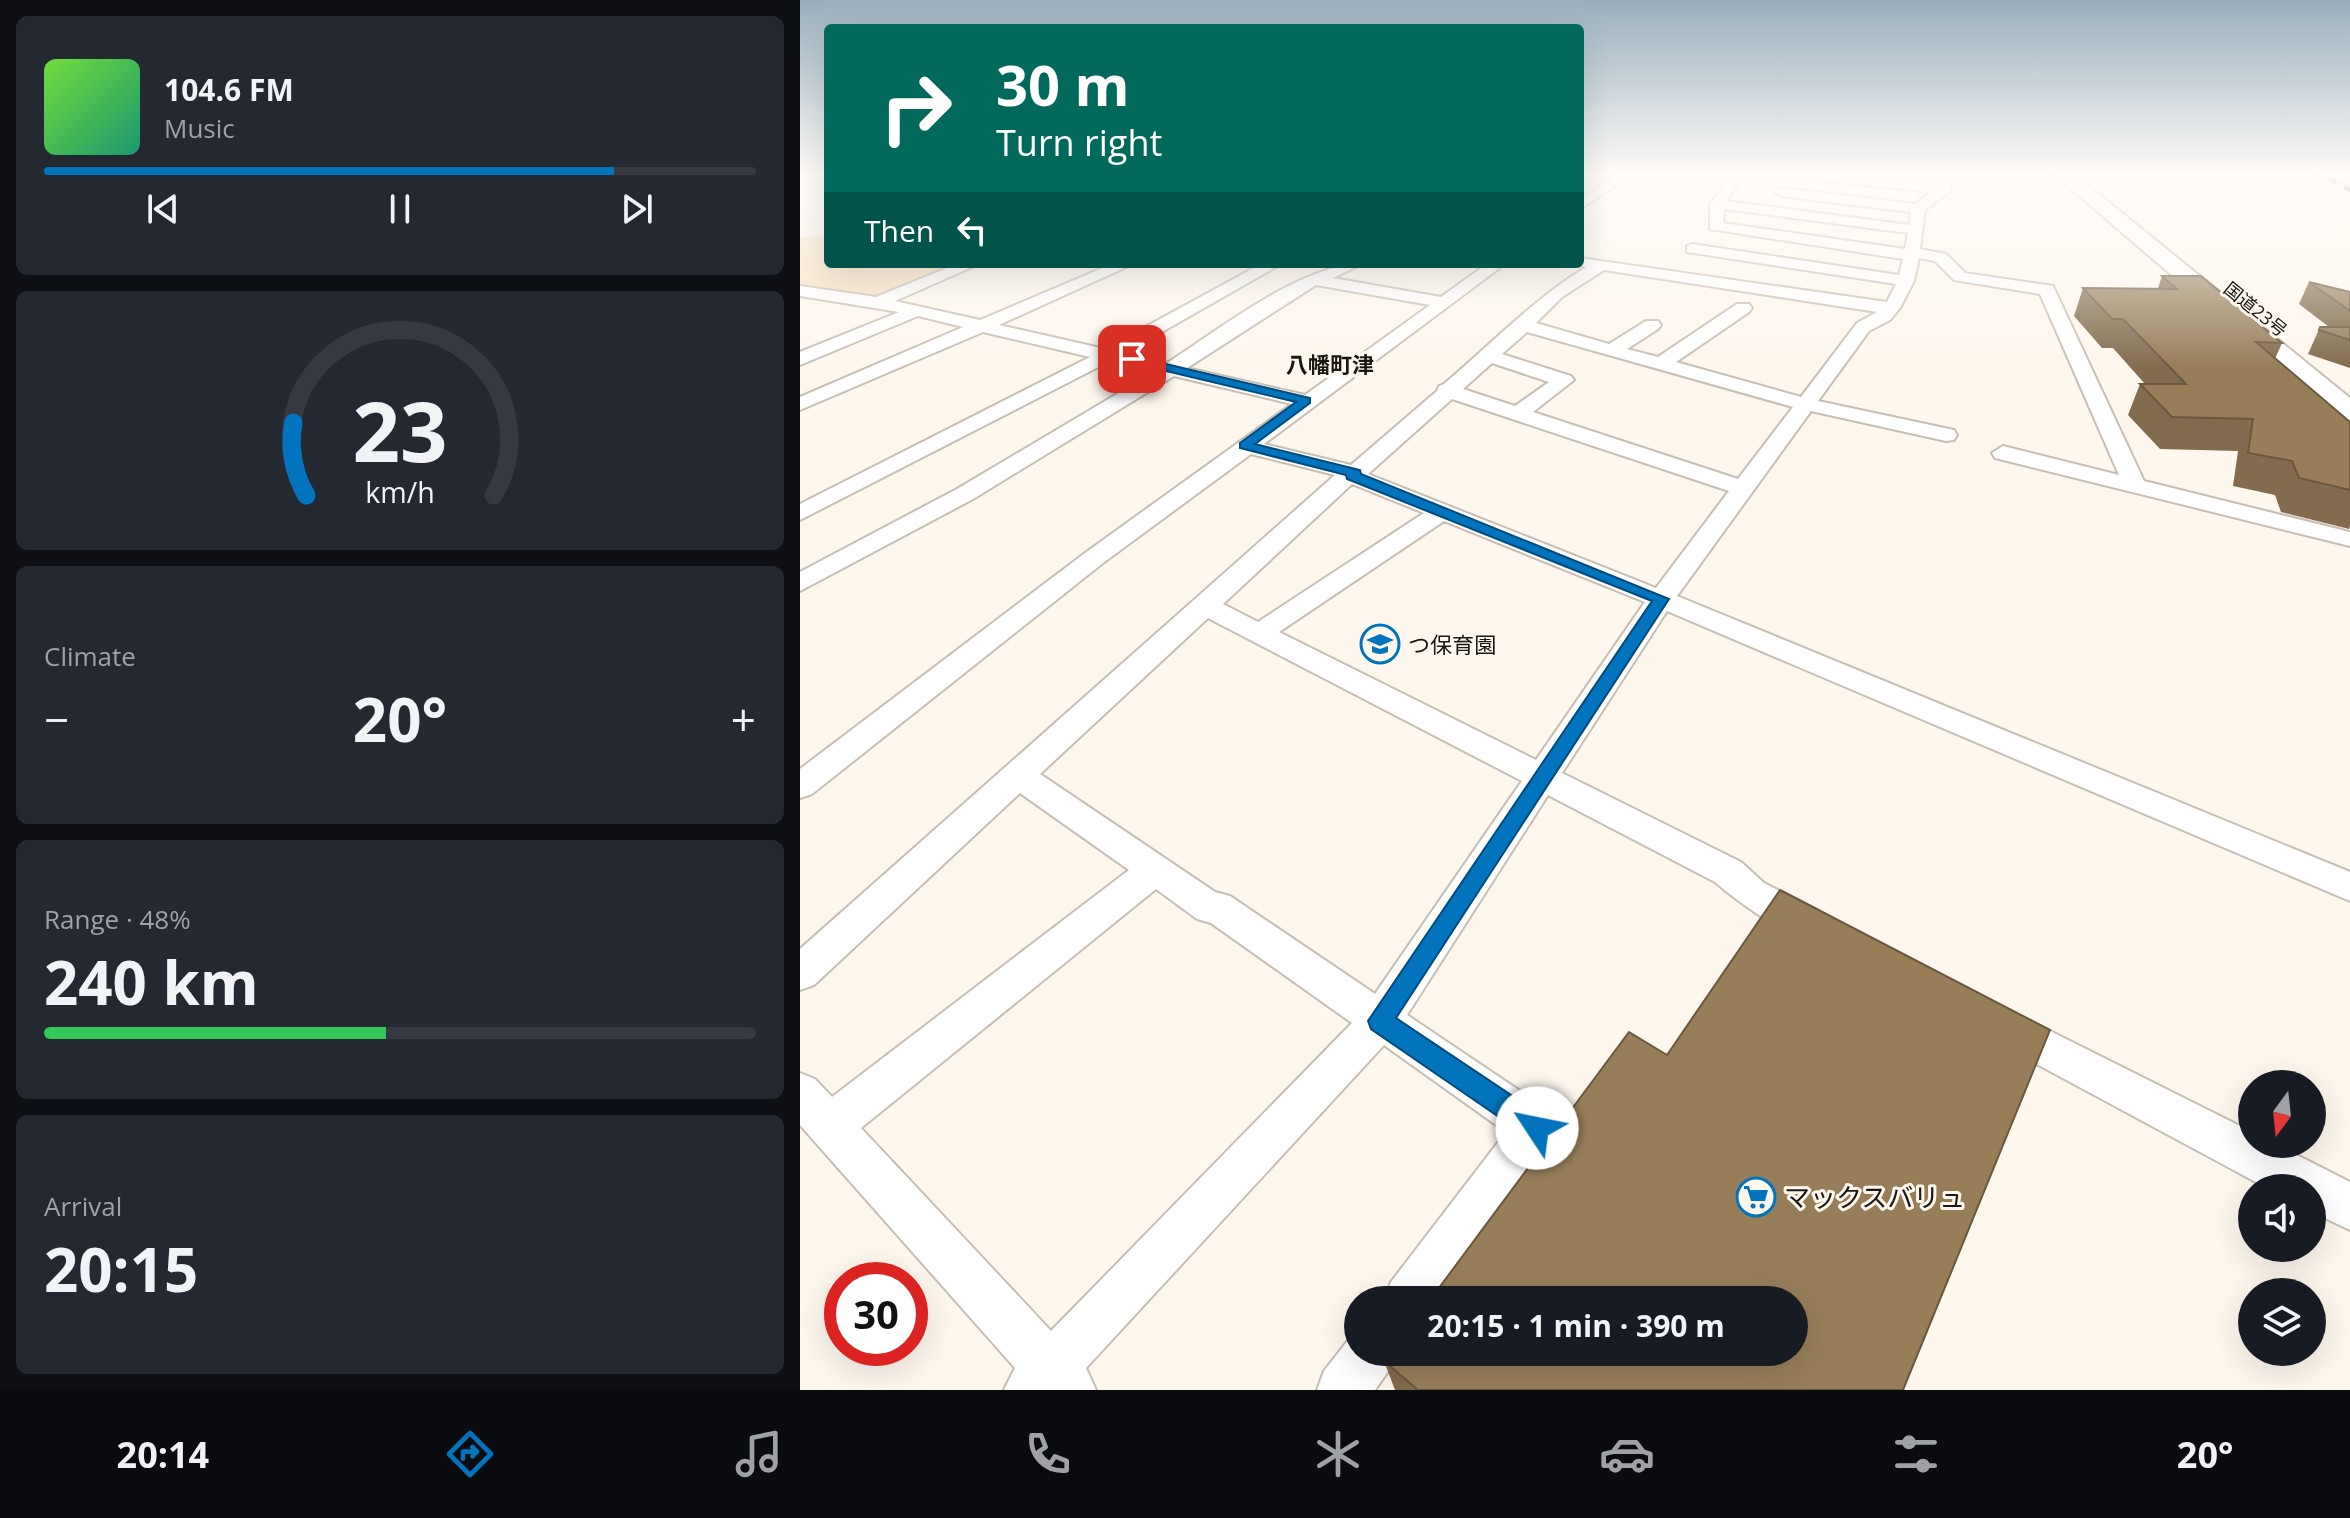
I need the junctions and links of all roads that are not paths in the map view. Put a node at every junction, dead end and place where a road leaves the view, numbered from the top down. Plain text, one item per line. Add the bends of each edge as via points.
1 (1702, 239) edge
2 (1808, 239) edge
3 (1913, 239) edge
4 (2141, 239) edge
5 (2169, 239) edge
6 (1692, 249) junction
7 (1910, 253) junction
8 (1584, 263) edge
9 (1613, 267) junction
10 (961, 268) edge
11 (1074, 268) edge
12 (1116, 268) edge
13 (1266, 268) edge
14 (1344, 268) edge
15 (1491, 268) edge
16 (1664, 273) junction
17 (1315, 280) junction
18 (1906, 281) junction
19 (800, 291) edge
20 (840, 298) junction
21 (878, 302) junction
22 (1443, 302) junction
23 (813, 308) dead end
24 (1743, 308) dead end
25 (1890, 309) junction
26 (916, 311) junction
27 (951, 320) junction
28 (982, 325) junction
29 (1522, 325) junction
30 (1652, 325) dead end
31 (1612, 350) junction
32 (1110, 354) junction
33 (1489, 356) junction
34 (800, 359) edge
35 (1660, 364) junction
36 (1174, 370) junction
37 (2350, 383) edge
38 (1446, 390) junction
39 (1306, 401) junction
40 (800, 404) edge
41 (1805, 404) junction
42 (2350, 413) edge
43 (1517, 414) junction
44 (1946, 435) dead end
45 (1245, 446) junction
46 (2003, 453) dead end
47 (1353, 474) junction
48 (2135, 486) junction
49 (1743, 488) junction
50 (1442, 512) junction
51 (800, 513) edge
52 (2350, 539) edge
53 (800, 583) edge
54 (1661, 599) junction
55 (1205, 606) junction
56 (1258, 634) junction
57 (1017, 775) junction
58 (1542, 779) junction
59 (800, 786) edge
60 (1155, 870) junction
61 (2350, 887) edge
62 (1834, 937) edge
63 (800, 973) edge
64 (1974, 1010) edge
65 (1380, 1021) junction
66 (814, 1110) edge
67 (2350, 1207) edge
68 (1419, 1286) edge
69 (1361, 1366) edge
70 (1050, 1383) edge
71 (1343, 1390) edge

1 - 6 street
2 - 7 street
3 - 7 street
4 - 42 highway, 国道23号
5 - 37 highway, 国道23号
6 - 16 street
6 - 18 street
7 - 18 street
7 - 48 street via 1940,257 1960,277 2047,290
8 - 9 street
9 - 16 street
9 - 29 street via 1556,293
10 - 21 street
11 - 27 street
12 - 28 street
13 - 32 street
14 - 17 street
15 - 22 street
16 - 25 street
17 - 22 street
17 - 36 street via 1264,307
18 - 25 street
19 - 20 street
20 - 21 street
20 - 23 street
21 - 26 street
22 - 39 street
24 - 35 street
25 - 41 street via 1863,327
26 - 27 street
26 - 34 street
27 - 28 street
28 - 32 street
28 - 40 street
29 - 31 street
29 - 33 street
30 - 31 street
31 - 35 street
32 - 36 street
32 - 51 street
33 - 38 street
33 - 43 street via 1564,380
35 - 41 street
36 - 39 street
36 - 53 street via 965,494
38 - 43 street
38 - 47 street
39 - 45 street
41 - 44 street
41 - 49 street
43 - 49 street
45 - 47 street
45 - 59 street
46 - 48 street
47 - 50 street
47 - 55 street
48 - 52 street
49 - 54 street
50 - 54 street
50 - 56 street
54 - 58 street
54 - 61 street
55 - 56 street
55 - 57 street
56 - 58 street
57 - 60 street
57 - 63 street
58 - 62 street via 1728,872 1751,893
58 - 65 street
60 - 65 street
60 - 66 street
64 - 67 street
65 - 68 street via 1537,1128
65 - 70 street
66 - 70 street
69 - 71 street

